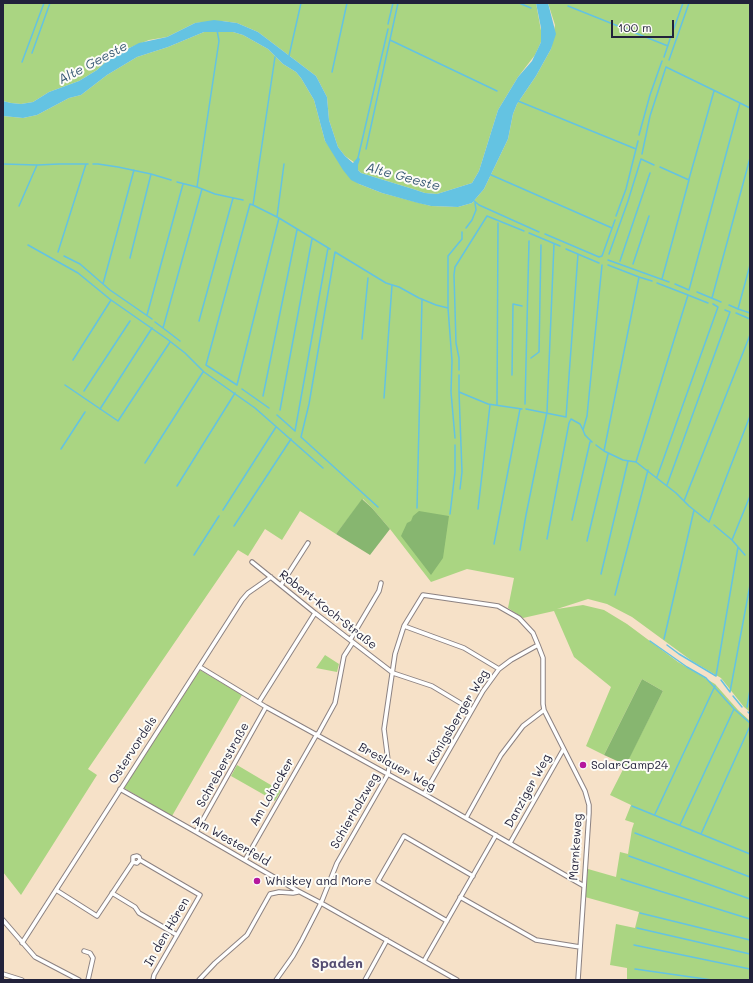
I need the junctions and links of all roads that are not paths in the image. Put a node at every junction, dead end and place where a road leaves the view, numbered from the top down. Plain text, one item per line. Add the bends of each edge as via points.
1 (308, 543) dead end
2 (252, 562) dead end
3 (270, 577) junction
4 (381, 583) dead end
5 (281, 585) junction
6 (423, 595) joint
7 (315, 613) junction
8 (404, 626) junction
9 (351, 641) junction
10 (538, 645) junction
11 (200, 667) junction
12 (499, 669) junction
13 (393, 673) junction
14 (259, 702) junction
15 (266, 707) junction
16 (472, 710) junction
17 (544, 710) junction
18 (317, 734) junction
19 (563, 750) junction
20 (388, 774) junction
21 (120, 790) junction
22 (424, 794) junction
23 (466, 818) junction
24 (196, 832) junction
25 (496, 835) junction
26 (510, 843) junction
27 (245, 860) junction
28 (472, 876) junction
29 (282, 882) junction
30 (584, 886) junction
31 (56, 890) junction
32 (282, 892) junction
33 (298, 892) junction
34 (112, 893) junction
35 (460, 897) junction
36 (321, 903) junction
37 (3, 920) edge
38 (447, 921) junction
39 (177, 934) junction
40 (386, 940) junction
41 (22, 943) junction
42 (580, 947) junction
43 (84, 951) dead end
44 (424, 961) junction
45 (3, 974) edge
46 (22, 980) edge
47 (79, 980) edge
48 (88, 980) edge
49 (153, 980) edge
50 (199, 980) edge
51 (276, 980) edge
52 (364, 980) edge
53 (457, 980) edge
54 (578, 980) edge

1 - 5 street
2 - 3 street, Robert-Koch-Straße
3 - 5 street, Robert-Koch-Straße
3 - 11 street, Ostervordels via 248,593
4 - 9 street, Am Lohacker
5 - 7 street, Robert-Koch-Straße
6 - 8 street, Schierholzweg
6 - 10 street, Marnkeweg via 498,606 519,618 533,633
7 - 9 street, Robert-Koch-Straße
7 - 14 street
8 - 12 street via 464,648
8 - 13 street, Schierholzweg via 395,654
9 - 13 street, Robert-Koch-Straße
9 - 18 street, Am Lohacker via 344,656 335,703
10 - 12 street, Königsberger Weg
10 - 17 street, Marnkeweg via 543,658
11 - 14 street, Breslauer Weg
11 - 21 street, Ostervordels
12 - 16 street, Königsberger Weg
13 - 16 street, Robert-Koch-Straße via 432,686
13 - 20 street, Schierholzweg via 384,730
14 - 15 street, Breslauer Weg
15 - 18 street, Breslauer Weg
15 - 24 street, Schreberstraße
16 - 22 street, Königsberger Weg
17 - 19 street, Marnkeweg
17 - 23 street via 523,726 501,755
18 - 20 street, Breslauer Weg
18 - 27 street, Am Lohacker
19 - 26 street, Danziger Weg
19 - 30 street, Marnkeweg via 589,805
20 - 22 street, Breslauer Weg
20 - 36 street, Schierholzweg via 337,862
21 - 24 street, Am Westerfeld
21 - 31 street, Ostervordels
22 - 23 street, Breslauer Weg
23 - 25 street, Breslauer Weg
24 - 27 street, Am Westerfeld
25 - 26 street, Breslauer Weg
25 - 28 street
26 - 30 street, Breslauer Weg
27 - 29 street, Am Westerfeld
28 - 35 street
28 - 38 street via 404,836 378,881
29 - 32 street
29 - 33 street, Am Westerfeld
30 - 42 street, Marnkeweg
31 - 34 street via 97,916
31 - 41 street, Ostervordels
32 - 33 street
32 - 50 street via 270,894 247,935
33 - 36 street, Am Westerfeld
34 - 39 street via 135,906 139,913
34 - 39 street, In den Hören via 133,862 137,863 140,860 200,895
35 - 38 street
35 - 42 street via 536,940
36 - 40 street, Am Westerfeld
36 - 51 street, Schierholzweg via 293,956
37 - 41 street
38 - 44 street
39 - 49 street, In den Hören
40 - 44 street, Am Westerfeld
40 - 52 street
41 - 47 street via 40,961
42 - 54 street, Marnkeweg
43 - 48 street via 90,953 93,958
44 - 53 street, Am Westerfeld
45 - 46 street

